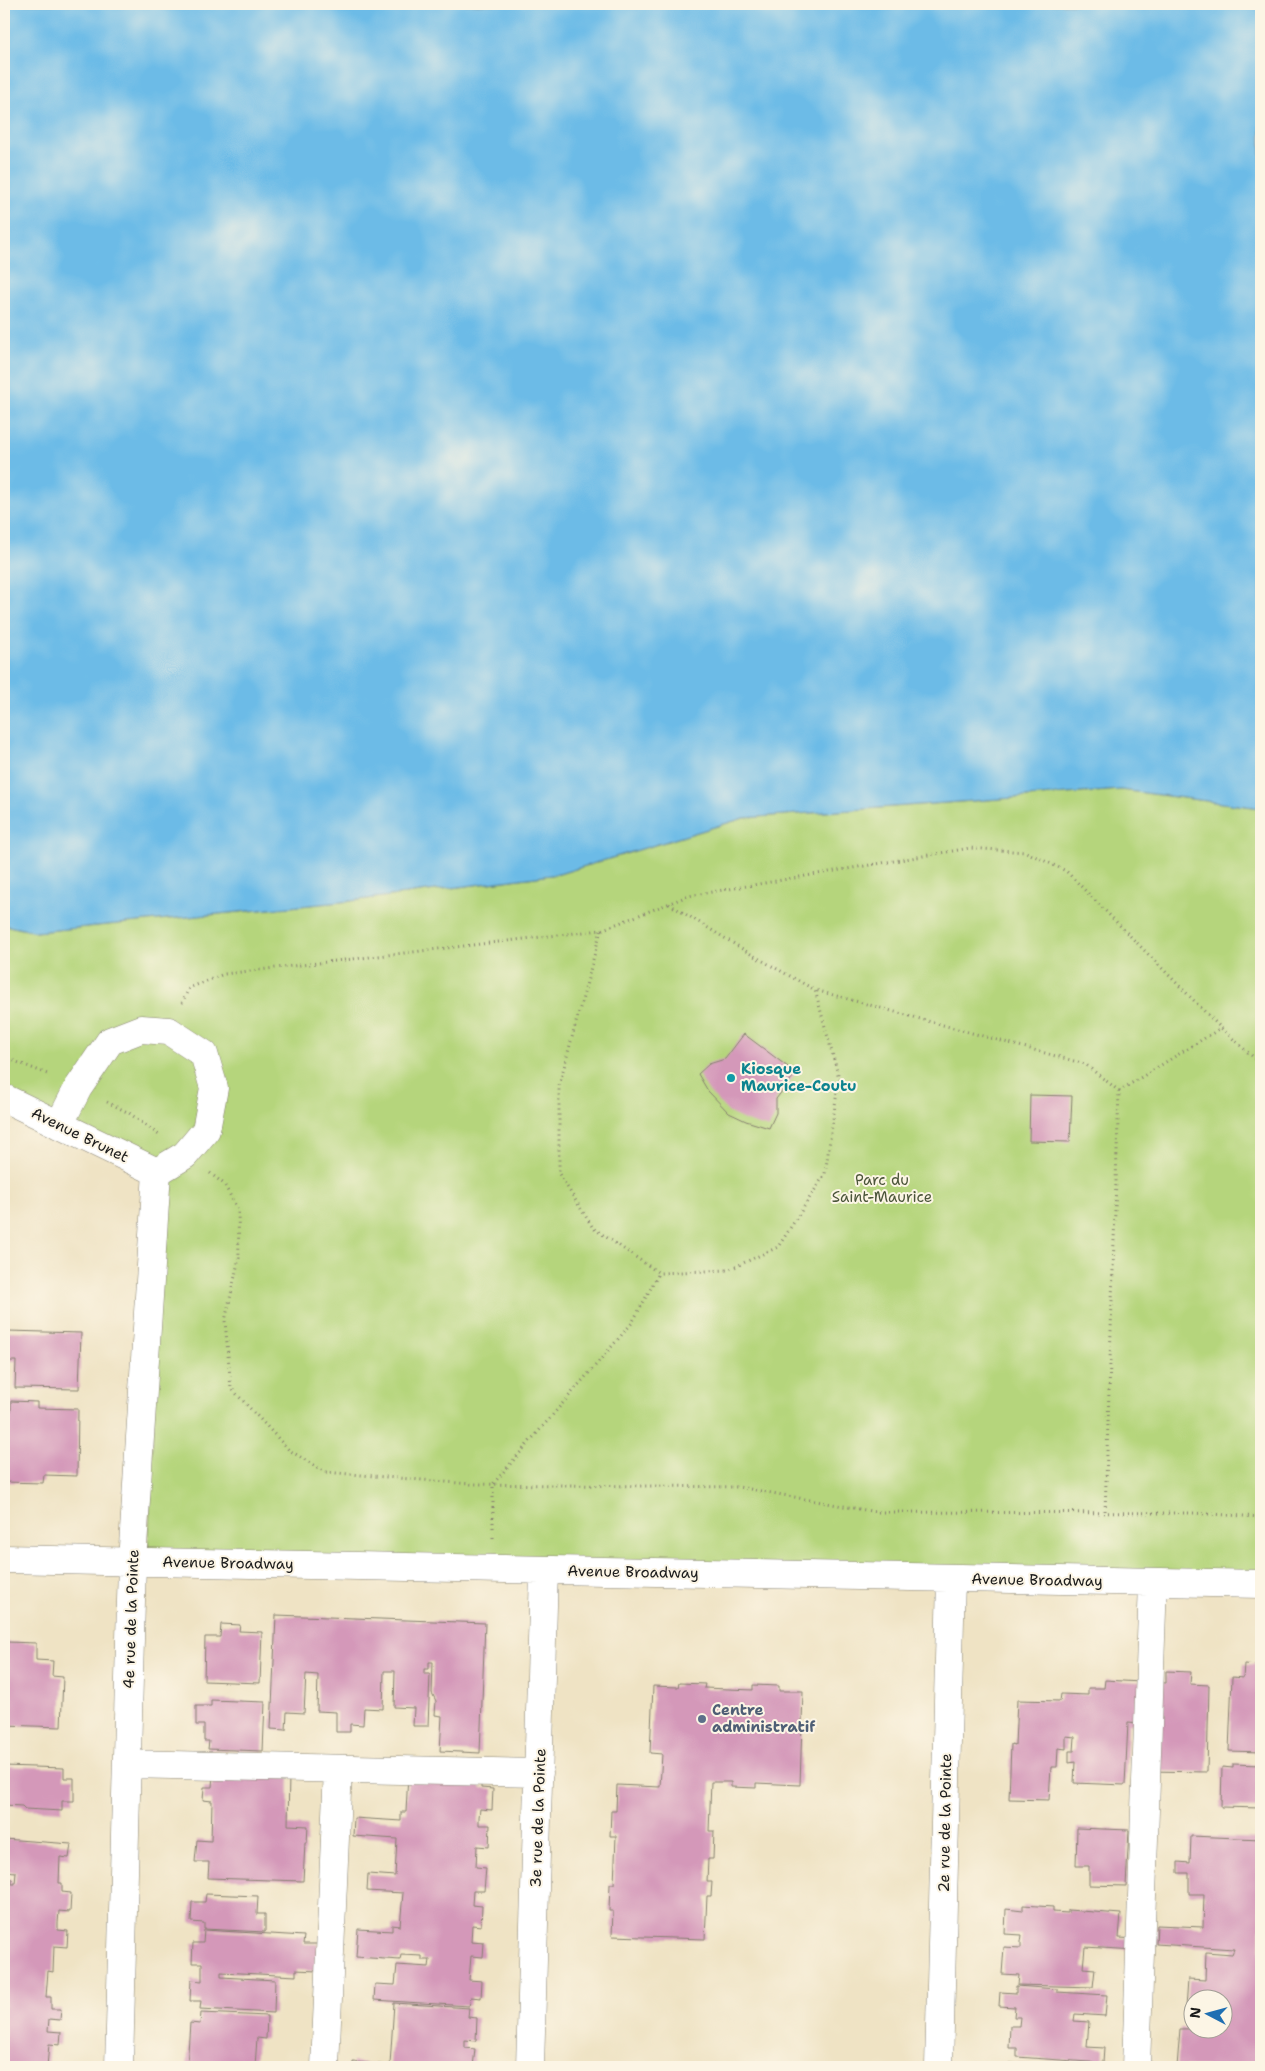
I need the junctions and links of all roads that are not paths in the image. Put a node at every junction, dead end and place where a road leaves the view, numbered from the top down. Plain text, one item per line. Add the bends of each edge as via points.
1 (4, 1098) edge
2 (59, 1125) junction
3 (157, 1172) junction
4 (4, 1559) edge
5 (132, 1562) junction
6 (544, 1570) junction
7 (951, 1578) junction
8 (1153, 1582) junction
9 (1261, 1584) edge
10 (127, 1764) junction
11 (338, 1769) junction
12 (539, 1773) junction
13 (119, 2067) edge
14 (325, 2067) edge
15 (530, 2067) edge
16 (939, 2067) edge
17 (1136, 2067) edge

1 - 2 street, Avenue Brunet
2 - 3 street, Avenue Brunet
2 - 3 street via 78,1088 110,1041 141,1029 169,1032 204,1054 214,1088 206,1130 185,1155
3 - 5 street, 4e rue de la Pointe
4 - 5 street, Avenue Broadway
5 - 6 street, Avenue Broadway
5 - 10 street, 4e rue de la Pointe
6 - 7 street, Avenue Broadway
6 - 12 street, 3e rue de la Pointe
7 - 8 street, Avenue Broadway
7 - 16 street, 2e rue de la Pointe
8 - 9 street, Avenue Broadway
8 - 17 street
10 - 11 street
10 - 13 street, 4e rue de la Pointe
11 - 12 street
11 - 14 street
12 - 15 street, 3e rue de la Pointe

